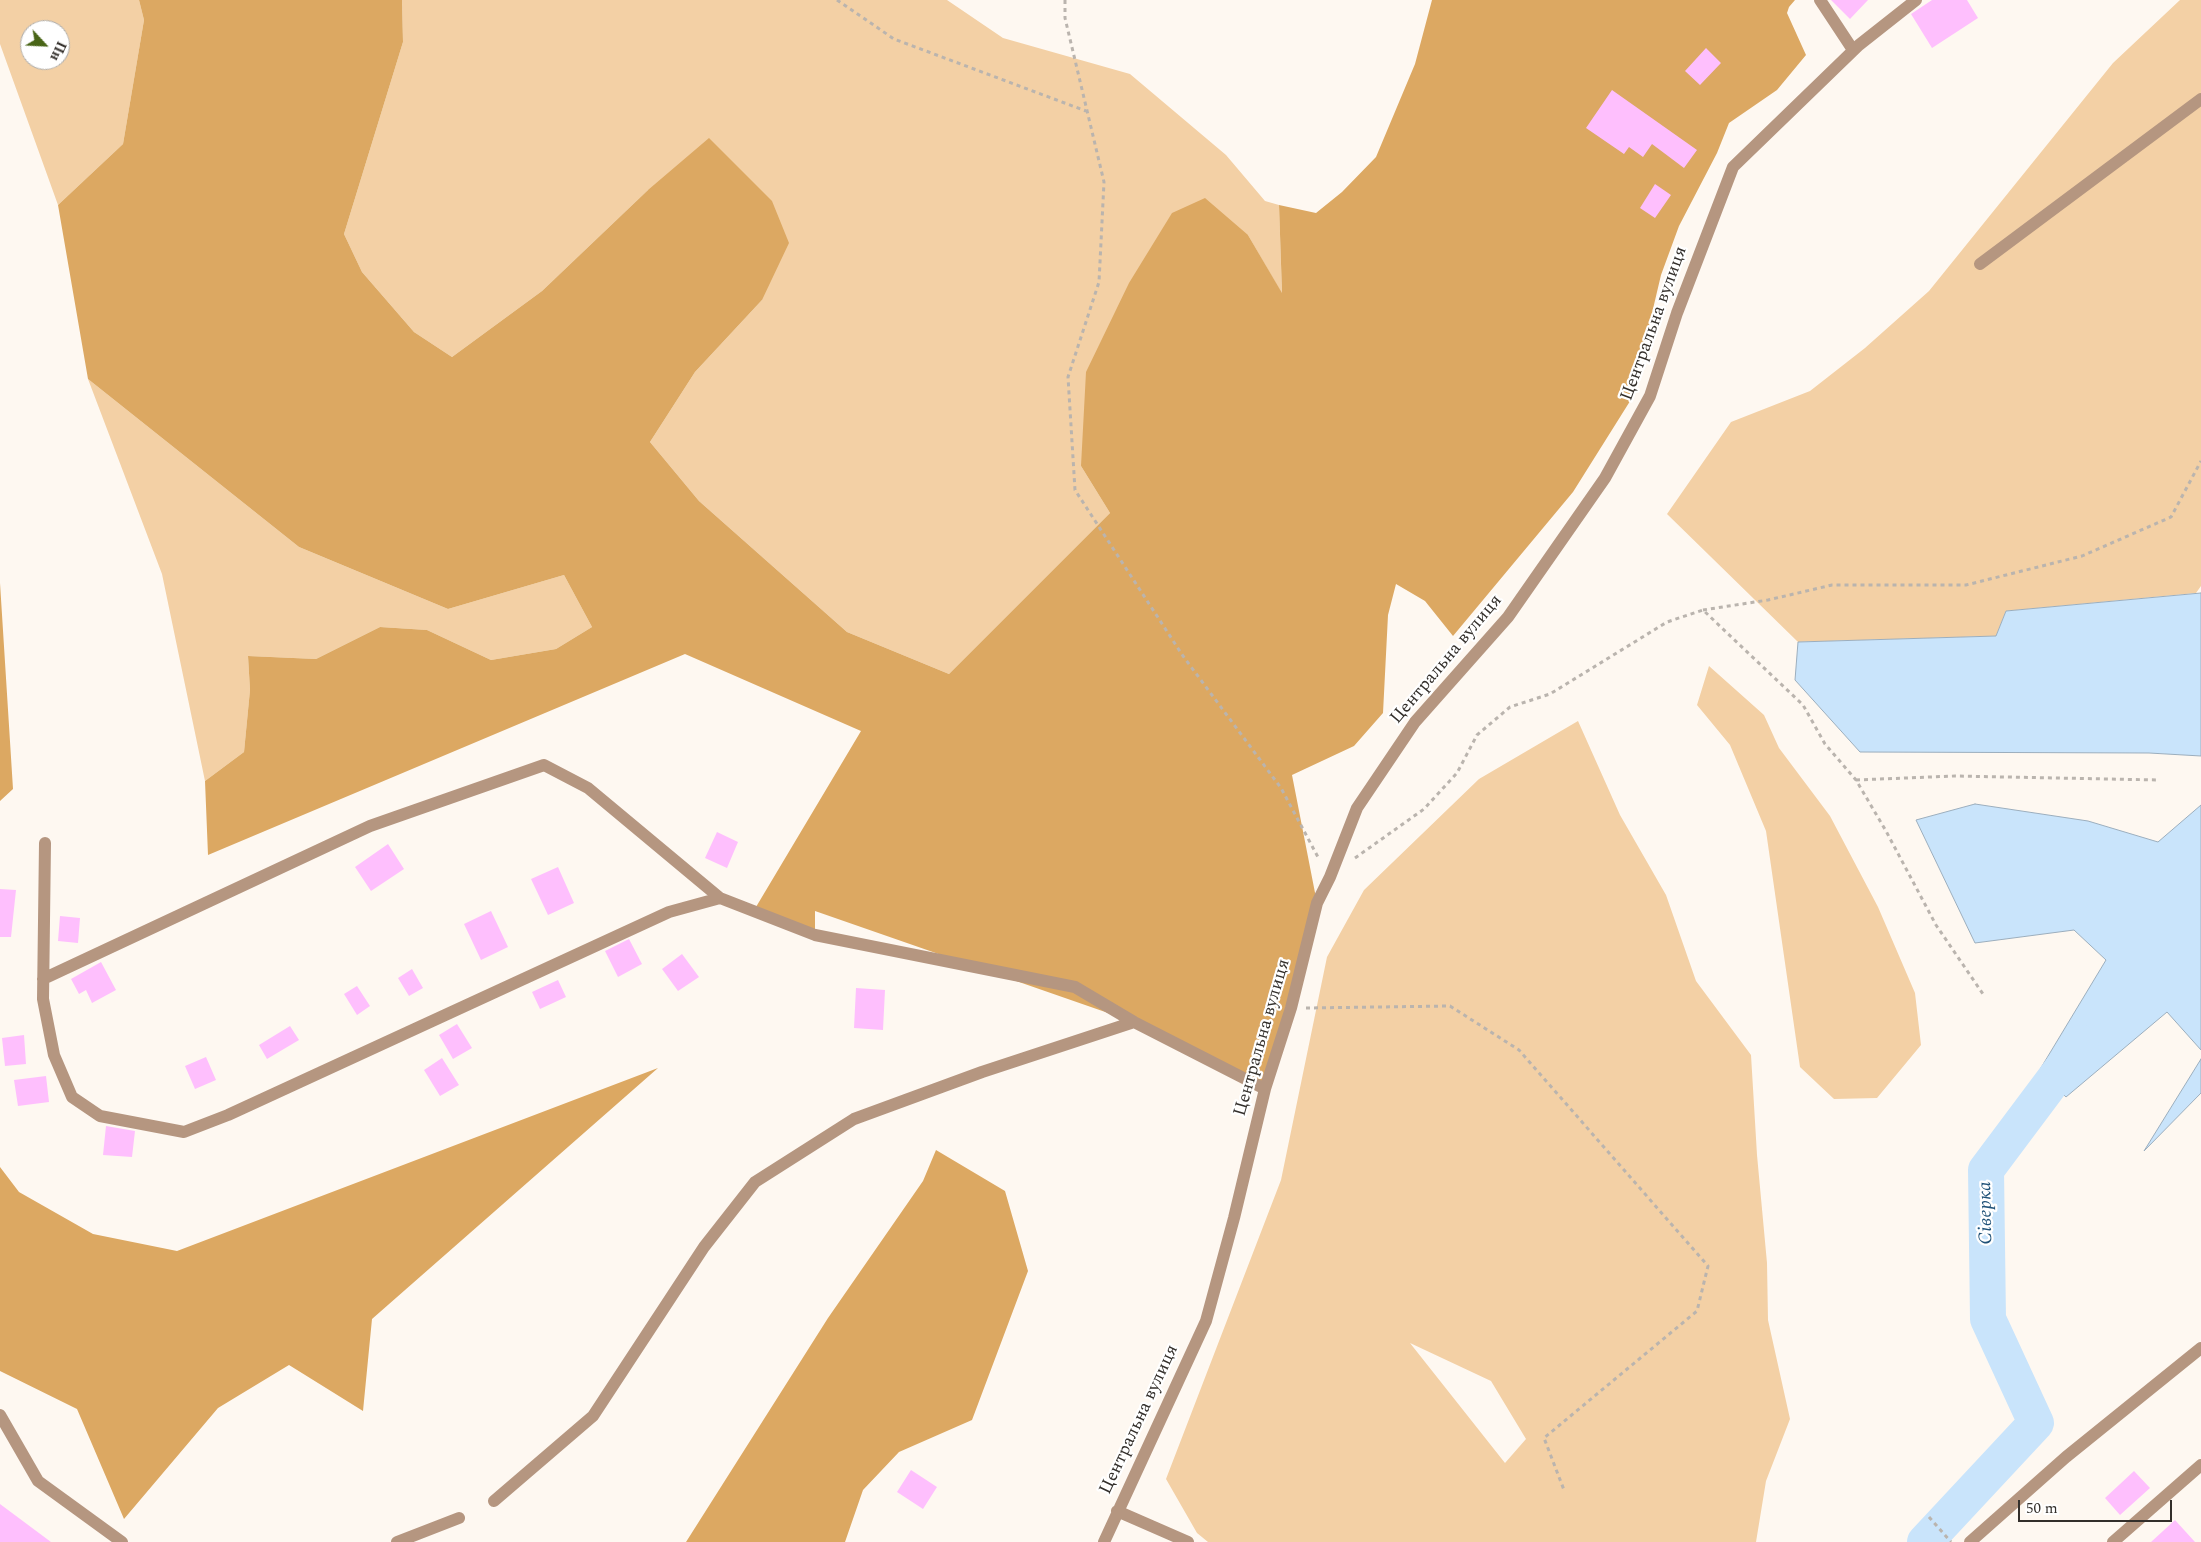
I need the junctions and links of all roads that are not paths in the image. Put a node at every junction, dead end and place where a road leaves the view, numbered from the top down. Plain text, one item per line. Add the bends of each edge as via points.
1 (1820, 0) edge
2 (1916, 0) edge
3 (1853, 50) junction
4 (2201, 99) edge
5 (1980, 264) dead end
6 (44, 843) dead end
7 (720, 898) junction
8 (43, 979) junction
9 (1134, 1022) junction
10 (1265, 1089) junction
11 (2201, 1348) edge
12 (0, 1415) edge
13 (2201, 1465) edge
14 (494, 1501) dead end
15 (1117, 1511) junction
16 (459, 1518) dead end
17 (122, 1542) edge
18 (397, 1542) edge
19 (1104, 1542) edge
20 (1188, 1542) edge
21 (1970, 1542) edge
22 (2113, 1542) edge

1 - 3 street
2 - 3 street, Центральна вулиця
3 - 10 street, Центральна вулиця via 1733,167 1650,396 1605,478 1508,617 1415,722 1357,808 1317,903
4 - 5 street
6 - 8 street
7 - 8 street via 588,788 544,765 370,826
7 - 8 street via 669,912 228,1115 184,1132 100,1116 72,1097 54,1055 43,999
7 - 9 street via 814,935 1075,987
9 - 10 street
9 - 14 street via 982,1072 854,1119 756,1182 704,1247 592,1416
10 - 15 street, Центральна вулиця via 1206,1320
11 - 21 street via 2066,1456
12 - 17 street via 38,1481
13 - 22 street
15 - 19 street, Центральна вулиця
15 - 20 street
16 - 18 street

